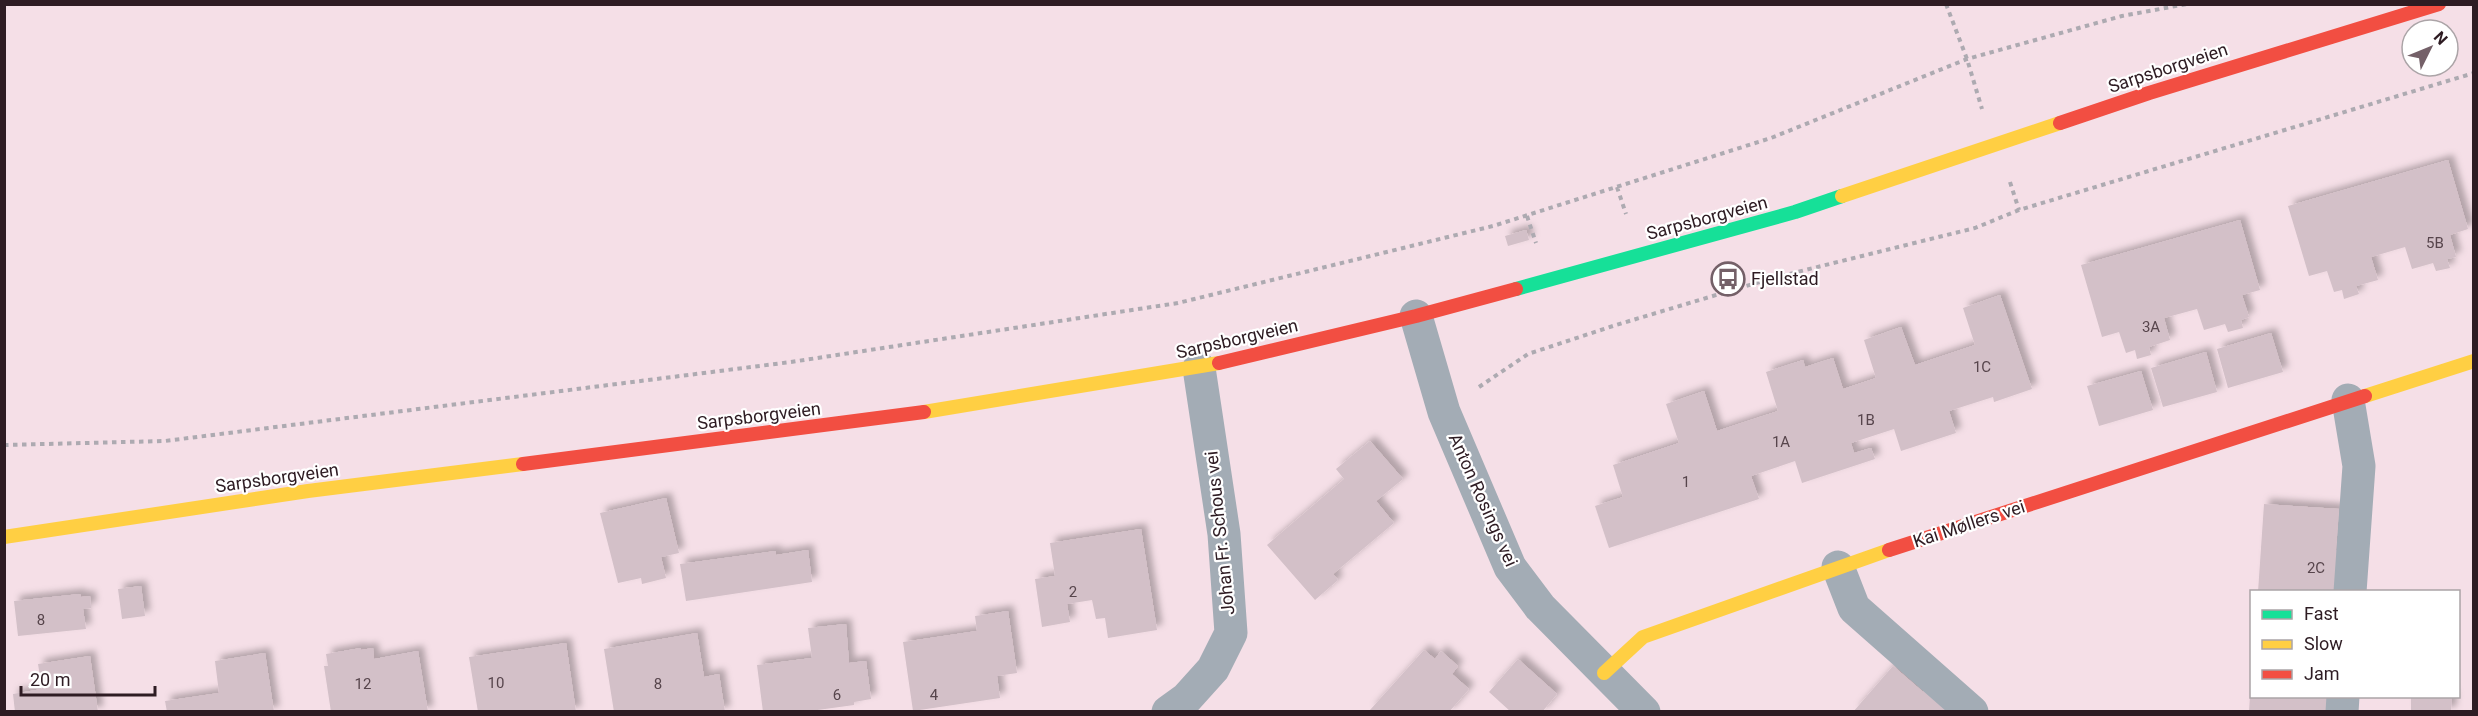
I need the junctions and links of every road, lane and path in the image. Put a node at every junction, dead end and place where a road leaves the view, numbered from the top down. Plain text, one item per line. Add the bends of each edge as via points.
1 (1946, 4) edge
2 (2187, 4) edge
3 (2439, 4) edge
4 (1967, 59) junction
5 (2474, 73) edge
6 (1983, 111) dead end
7 (2007, 173) dead end
8 (1617, 187) junction
9 (2019, 210) junction
10 (1626, 214) dead end
11 (1527, 216) junction
12 (1536, 243) dead end
13 (1416, 316) junction
14 (2474, 361) edge
15 (1199, 368) junction
16 (2348, 400) junction
17 (1444, 412) junction
18 (4, 445) edge
19 (4, 537) edge
20 (1838, 567) junction
21 (2350, 590) edge
22 (1604, 673) junction
23 (1168, 711) edge
24 (1644, 711) edge
25 (1972, 711) edge

1 - 4 path
2 - 4 path via 2122,16
3 - 13 main road, Sarpsborgveien via 2149,93 1795,212
4 - 6 path
4 - 8 path via 1771,138
5 - 9 path
7 - 9 path
8 - 10 path
8 - 11 path
9 - 17 path via 1975,228 1773,278 1528,354
11 - 12 path
11 - 18 path via 1178,303 791,362 165,441
13 - 15 main road, Sarpsborgveien
13 - 17 street, Anton Rosings vei
14 - 16 main road, Kai Møllers vei
15 - 19 main road, Sarpsborgveien via 866,421 308,491
15 - 23 street, Johan Fr. Schous vei via 1224,534 1230,633 1213,669 1186,699
16 - 20 main road, Kai Møllers vei
16 - 21 street via 2359,466
17 - 22 street, Anton Rosings vei via 1510,567 1540,607
20 - 22 main road, Kai Møllers vei via 1643,637
20 - 25 street via 1854,608
22 - 24 street, Anton Rosings vei

